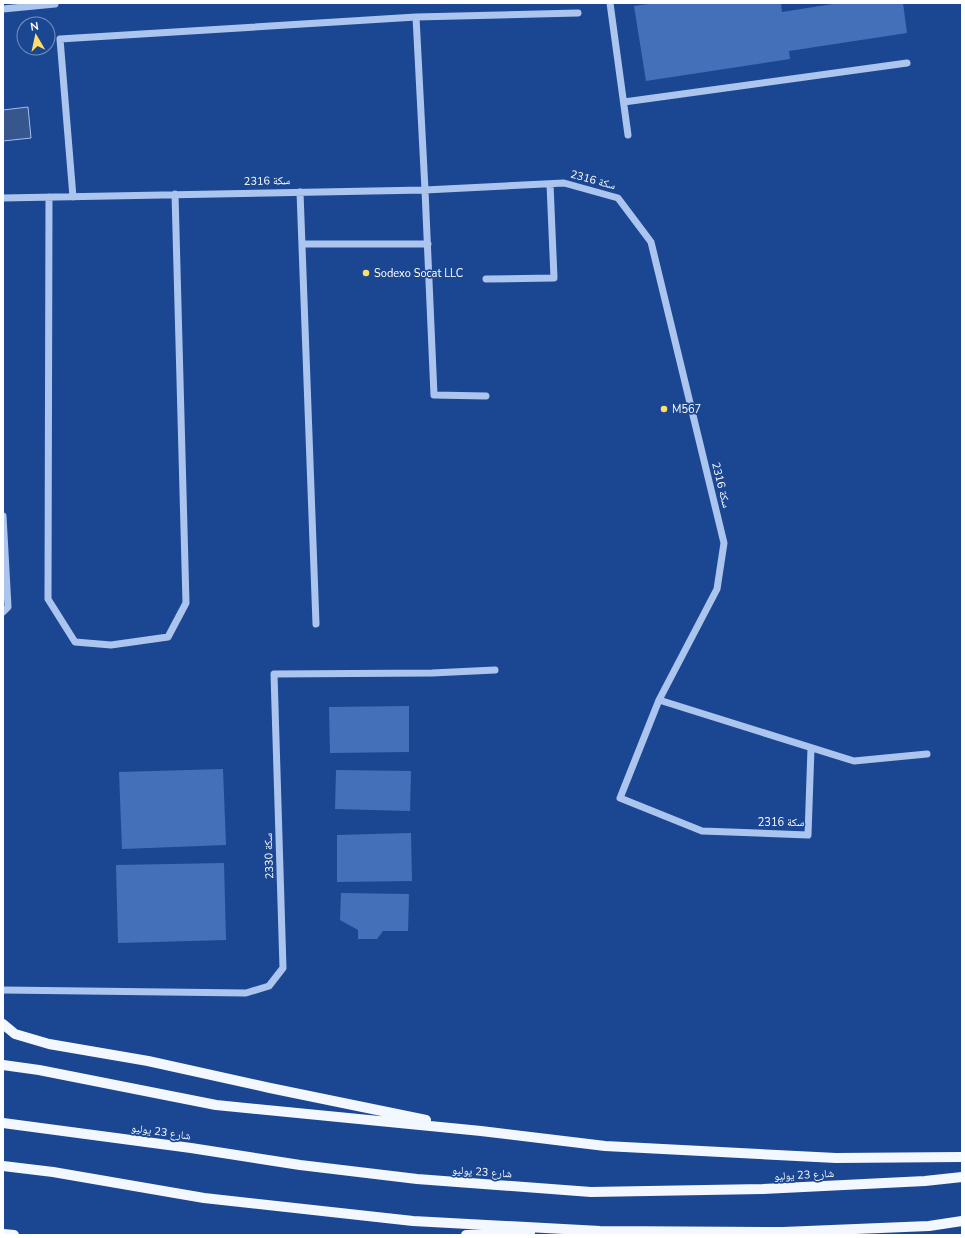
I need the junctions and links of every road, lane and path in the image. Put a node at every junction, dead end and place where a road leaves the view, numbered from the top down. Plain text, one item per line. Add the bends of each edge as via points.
1 (55, 3) edge
2 (610, 3) edge
3 (3, 9) edge
4 (578, 13) dead end
5 (416, 16) junction
6 (907, 63) dead end
7 (624, 102) junction
8 (628, 135) dead end
9 (550, 184) junction
10 (425, 190) junction
11 (300, 192) junction
12 (175, 194) junction
13 (73, 196) junction
14 (48, 197) junction
15 (3, 198) edge
16 (302, 244) junction
17 (428, 244) junction
18 (486, 279) dead end
19 (486, 396) dead end
20 (3, 516) edge
21 (3, 612) edge
22 (316, 624) dead end
23 (494, 670) dead end
24 (659, 700) junction
25 (811, 748) junction
26 (927, 754) dead end
27 (3, 990) edge
28 (3, 1024) edge
29 (3, 1065) edge
30 (3, 1123) edge
31 (481, 1131) junction
32 (962, 1157) edge
33 (3, 1166) edge
34 (962, 1177) edge
35 (962, 1221) edge
36 (600, 1231) junction
37 (3, 1234) edge
38 (14, 1235) edge
39 (466, 1235) edge

1 - 3 street
2 - 7 street
4 - 5 street
5 - 10 street
5 - 13 street via 60,39
6 - 7 street
7 - 8 street
9 - 10 street, 2316 سكة
9 - 18 street via 554,278
9 - 24 street, 2316 سكة via 564,183 618,198 650,242 724,543 718,589
10 - 11 street, 2316 سكة
10 - 17 street
11 - 12 street, 2316 سكة
11 - 16 street
12 - 13 street, 2316 سكة
12 - 14 street via 186,603 168,637 111,645 75,642 48,599
13 - 14 street, 2316 سكة
14 - 15 street, 2316 سكة
16 - 17 street
16 - 22 street
17 - 19 street via 434,395
20 - 21 street via 8,607
23 - 27 street, سكة 2330 via 274,674 283,968 269,986 246,994
24 - 25 street
24 - 25 street, 2316 سكة via 620,798 702,831 808,835
25 - 26 street via 854,761
28 - 31 main road via 15,1034 49,1044 148,1061
29 - 31 main road via 216,1105
30 - 34 main road, شارع 23 يوليو via 409,1178 591,1192 771,1188
31 - 32 main road via 605,1146 844,1158
33 - 36 main road via 204,1198 413,1221
35 - 36 main road via 929,1226 783,1232
36 - 39 main road
37 - 38 main road

